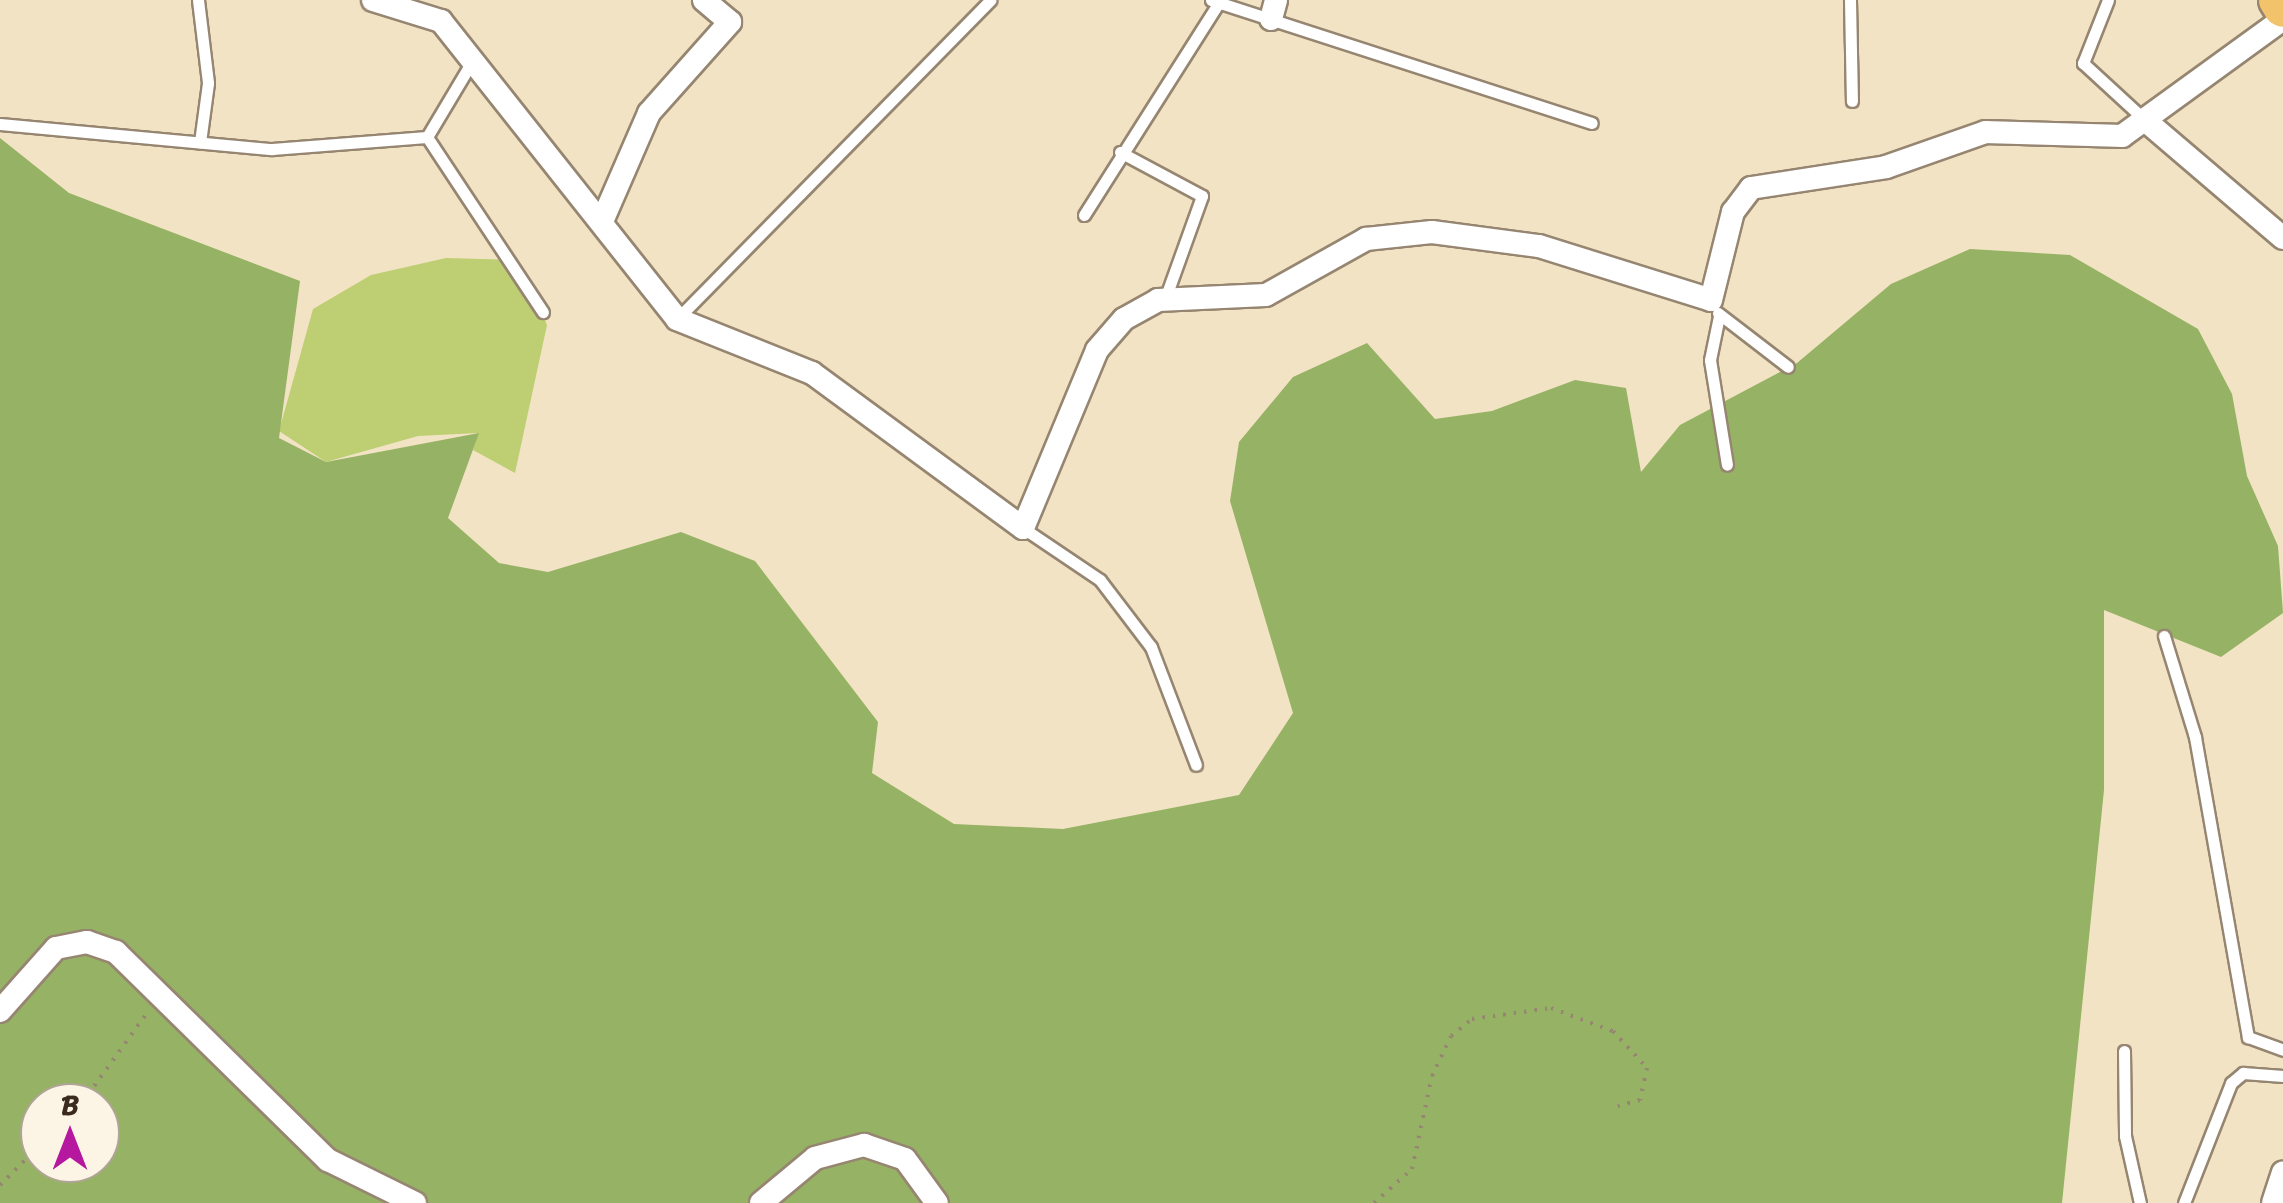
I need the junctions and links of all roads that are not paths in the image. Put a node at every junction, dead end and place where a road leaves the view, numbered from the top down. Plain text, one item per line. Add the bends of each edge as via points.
1 (198, 0) edge
2 (373, 0) edge
3 (704, 0) edge
4 (990, 0) edge
5 (1850, 0) edge
6 (2108, 0) edge
7 (2278, 0) edge
8 (1215, 2) edge
9 (2283, 8) edge
10 (1274, 10) edge
11 (2283, 19) edge
12 (470, 65) junction
13 (1852, 101) dead end
14 (2146, 120) junction
15 (1592, 122) dead end
16 (0, 124) edge
17 (427, 137) junction
18 (200, 142) junction
19 (1120, 152) junction
20 (1084, 214) dead end
21 (603, 219) junction
22 (2283, 238) edge
23 (1165, 299) junction
24 (1715, 308) junction
25 (543, 312) dead end
26 (677, 318) junction
27 (1788, 367) dead end
28 (1728, 465) dead end
29 (1023, 528) junction
30 (2164, 636) dead end
31 (1196, 765) dead end
32 (0, 1011) edge
33 (2283, 1050) edge
34 (2124, 1052) dead end
35 (2283, 1076) edge
36 (2283, 1174) edge
37 (415, 1203) edge
38 (762, 1203) edge
39 (937, 1203) edge
40 (2140, 1203) edge
41 (2184, 1203) edge
42 (2273, 1203) edge

1 - 18 lane via 208,83
2 - 12 street via 441,21
3 - 21 street via 730,22 649,113
4 - 26 lane
5 - 13 lane
6 - 14 lane via 2083,63
7 - 9 main road
8 - 10 lane
8 - 19 lane
10 - 15 lane
11 - 14 street via 2207,66
12 - 17 lane
12 - 21 street
14 - 22 street
14 - 24 street via 2096,139 1986,132 1886,167 1762,184 1732,212
16 - 18 lane
17 - 18 lane via 272,149
17 - 25 lane
19 - 20 lane
19 - 23 lane via 1202,196
21 - 26 street
23 - 24 street via 1266,295 1366,239 1432,232 1539,246
23 - 29 street via 1136,309 1097,350
24 - 27 lane
24 - 28 lane via 1710,360
26 - 29 street via 812,373
29 - 31 lane via 1100,580 1151,646
30 - 33 lane via 2195,736 2248,1037
32 - 37 street via 46,954 78,942 116,952 328,1160
34 - 40 lane via 2125,1136
35 - 41 lane via 2243,1073 2231,1084
36 - 42 street
38 - 39 street via 815,1158 864,1145 905,1159

